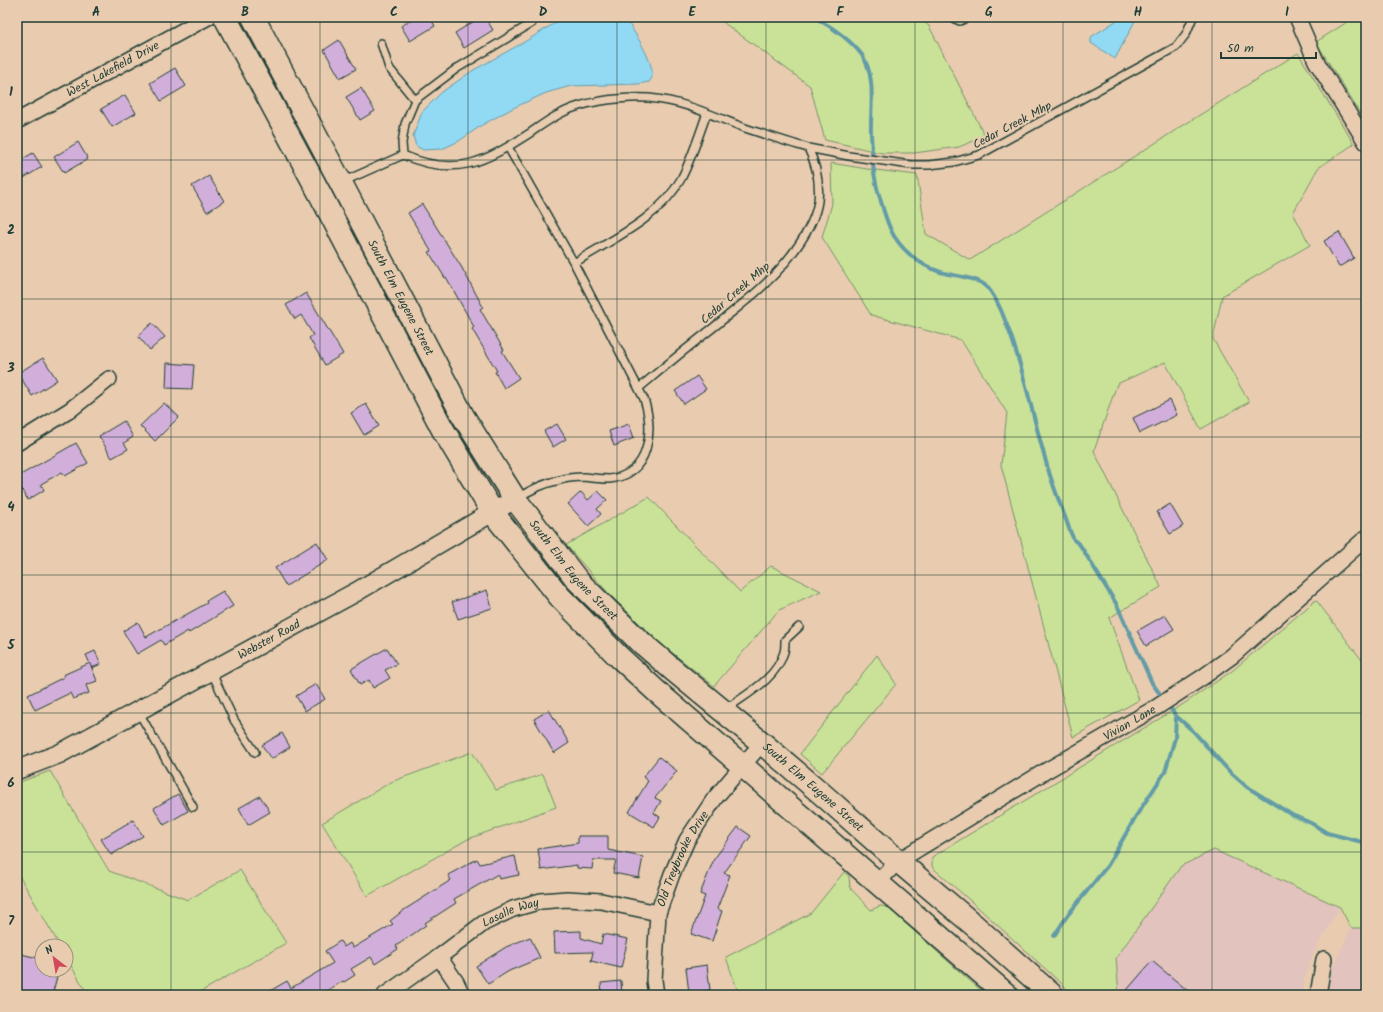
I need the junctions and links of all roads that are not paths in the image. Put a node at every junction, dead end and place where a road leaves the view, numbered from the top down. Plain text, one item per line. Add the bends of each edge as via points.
1 (208, 17) edge
2 (225, 17) edge
3 (253, 17) edge
4 (535, 17) edge
5 (950, 17) edge
6 (969, 17) edge
7 (1193, 17) edge
8 (1297, 17) edge
9 (381, 43) dead end
10 (415, 100) junction
11 (707, 113) junction
12 (17, 121) edge
13 (1366, 142) edge
14 (508, 147) junction
15 (808, 148) junction
16 (403, 156) junction
17 (331, 189) junction
18 (574, 263) junction
19 (109, 378) dead end
20 (639, 388) junction
21 (17, 443) edge
22 (515, 499) junction
23 (493, 513) junction
24 (1366, 538) edge
25 (799, 627) dead end
26 (210, 671) junction
27 (137, 711) junction
28 (723, 711) junction
29 (762, 743) junction
30 (255, 752) dead end
31 (743, 766) junction
32 (17, 770) edge
33 (193, 807) dead end
34 (898, 861) junction
35 (876, 882) junction
36 (658, 913) junction
37 (439, 957) junction
38 (1324, 959) dead end
39 (385, 995) edge
40 (462, 995) edge
41 (656, 995) edge
42 (1007, 995) edge
43 (1052, 995) edge
44 (1318, 995) edge

1 - 12 street, West Lakefield Drive
2 - 17 main road, South Elm Eugene Street
3 - 17 main road, South Elm Eugene Street
4 - 10 lane via 532,23 456,69
5 - 6 lane via 960,21
7 - 15 lane, Cedar Creek Mhp via 1186,34 1176,47 980,156 954,162 911,165
8 - 13 street via 1316,61
9 - 10 lane via 389,68
10 - 16 lane via 405,124
11 - 14 lane, Cedar Creek Mhp via 658,98 606,101 558,115
11 - 15 lane, Cedar Creek Mhp
11 - 18 lane via 684,172 664,203 647,218
14 - 16 lane, Cedar Creek Mhp via 477,162 456,166 429,164
14 - 18 lane
15 - 20 lane, Cedar Creek Mhp via 817,171 818,202 808,228 784,266 765,285
16 - 17 lane
17 - 22 main road, South Elm Eugene Street via 463,416
17 - 23 main road, South Elm Eugene Street via 442,428
18 - 20 lane
19 - 21 street via 70,410
20 - 22 lane via 648,410 650,428 643,457 630,471 609,479 582,477 559,480
22 - 23 street, Webster Road
22 - 28 main road, South Elm Eugene Street via 583,586 635,637
23 - 26 street, Webster Road via 356,592
23 - 31 main road, South Elm Eugene Street via 560,597 617,655
24 - 34 street, Vivian Lane via 1232,656 1202,677 1157,707
25 - 28 lane via 785,640 784,652 774,672 759,686
26 - 27 street, Webster Road
26 - 30 lane via 234,720
27 - 32 street, Webster Road via 59,754
27 - 33 lane
28 - 29 main road, South Elm Eugene Street
29 - 31 street, Old Treybrooke Drive
29 - 34 main road, South Elm Eugene Street
31 - 35 main road, South Elm Eugene Street
31 - 36 street, Old Treybrooke Drive via 715,798 687,840
34 - 35 street, Vivian Lane
34 - 43 main road, South Elm Eugene Street via 976,926
35 - 42 main road, South Elm Eugene Street
36 - 37 street, Lasalle Way via 601,901 567,898 541,901 513,909 484,923
36 - 41 street, Old Treybrooke Drive via 654,980
37 - 39 street, Lasalle Way
37 - 40 street
38 - 44 street

